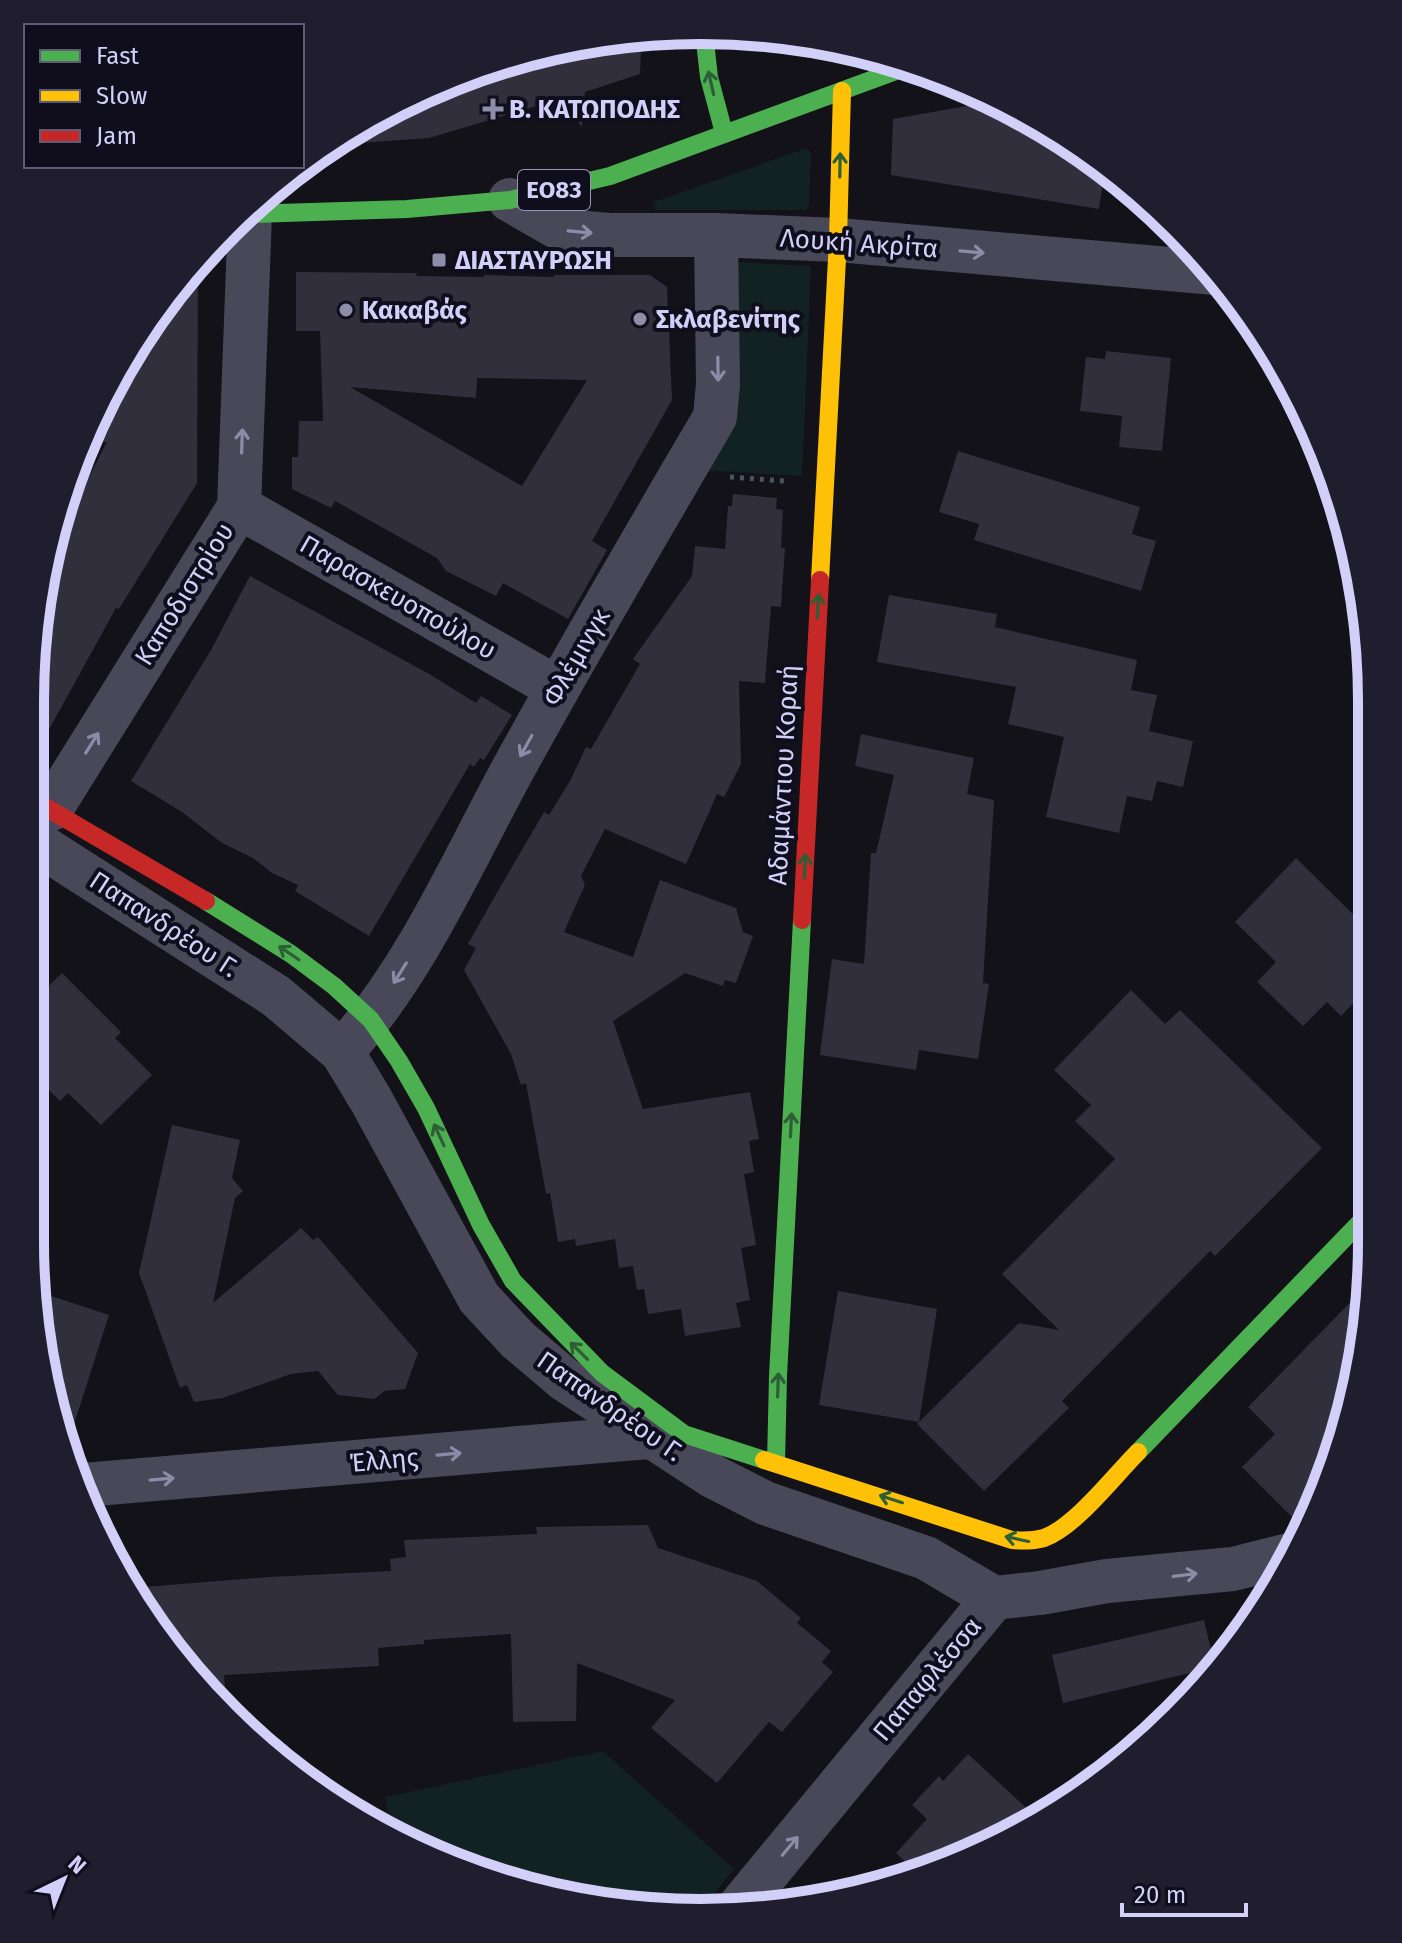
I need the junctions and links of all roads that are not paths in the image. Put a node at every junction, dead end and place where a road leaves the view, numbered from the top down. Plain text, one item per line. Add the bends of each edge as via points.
1 (705, 44) edge
2 (892, 73) edge
3 (842, 91) junction
4 (724, 133) junction
5 (510, 200) junction
6 (261, 214) edge
7 (250, 224) edge
8 (716, 235) junction
9 (838, 240) junction
10 (1198, 272) edge
11 (239, 507) junction
12 (557, 688) junction
13 (44, 804) edge
14 (44, 819) edge
15 (44, 820) edge
16 (371, 1020) junction
17 (342, 1052) junction
18 (1358, 1224) edge
19 (668, 1436) junction
20 (776, 1463) junction
21 (91, 1484) edge
22 (965, 1523) junction
23 (1066, 1526) junction
24 (1277, 1558) edge
25 (1107, 1581) junction
26 (994, 1598) junction
27 (747, 1898) edge

4 -> 1 street
2 - 3 street, ΕΟ83
3 - 4 street, ΕΟ83
9 -> 3 street, Αδαμάντιου Κοραή
4 - 5 street, ΕΟ83 via 610,176
5 - 6 street, ΕΟ83
5 -> 8 street, Λουκή Ακρίτα via 564,231
11 -> 7 street, Καποδιστρίου
8 - 9 street, Λουκή Ακρίτα
8 -> 12 street, Φλέμινγκ via 715,417
9 -> 10 street, Λουκή Ακρίτα
20 -> 9 street, Αδαμάντιου Κοραή
11 - 12 street, Παρασκευοπούλου
13 -> 11 street, Καποδιστρίου
12 -> 16 street, Φλέμινγκ
16 -> 14 street, Παπανδρέου Γ. via 291,954
15 - 17 street, Παπανδρέου Γ.
16 - 17 street, Φλέμινγκ
19 -> 16 street, Παπανδρέου Γ. via 513,1281 426,1108
17 - 19 street, Παπανδρέου Γ. via 479,1298 564,1379
18 - 23 street
19 - 20 street, Παπανδρέου Γ.
21 -> 19 street, Έλλης
19 - 26 street, Παπανδρέου Γ. via 714,1477 765,1503 926,1558
22 -> 20 street, Παπανδρέου Γ.
23 -> 22 street via 1046,1540 1031,1542
22 - 26 street, Παπαφλέσσα
23 - 25 street via 1078,1565
25 -> 24 street via 1233,1569
25 - 26 street
27 -> 26 street, Παπαφλέσσα

